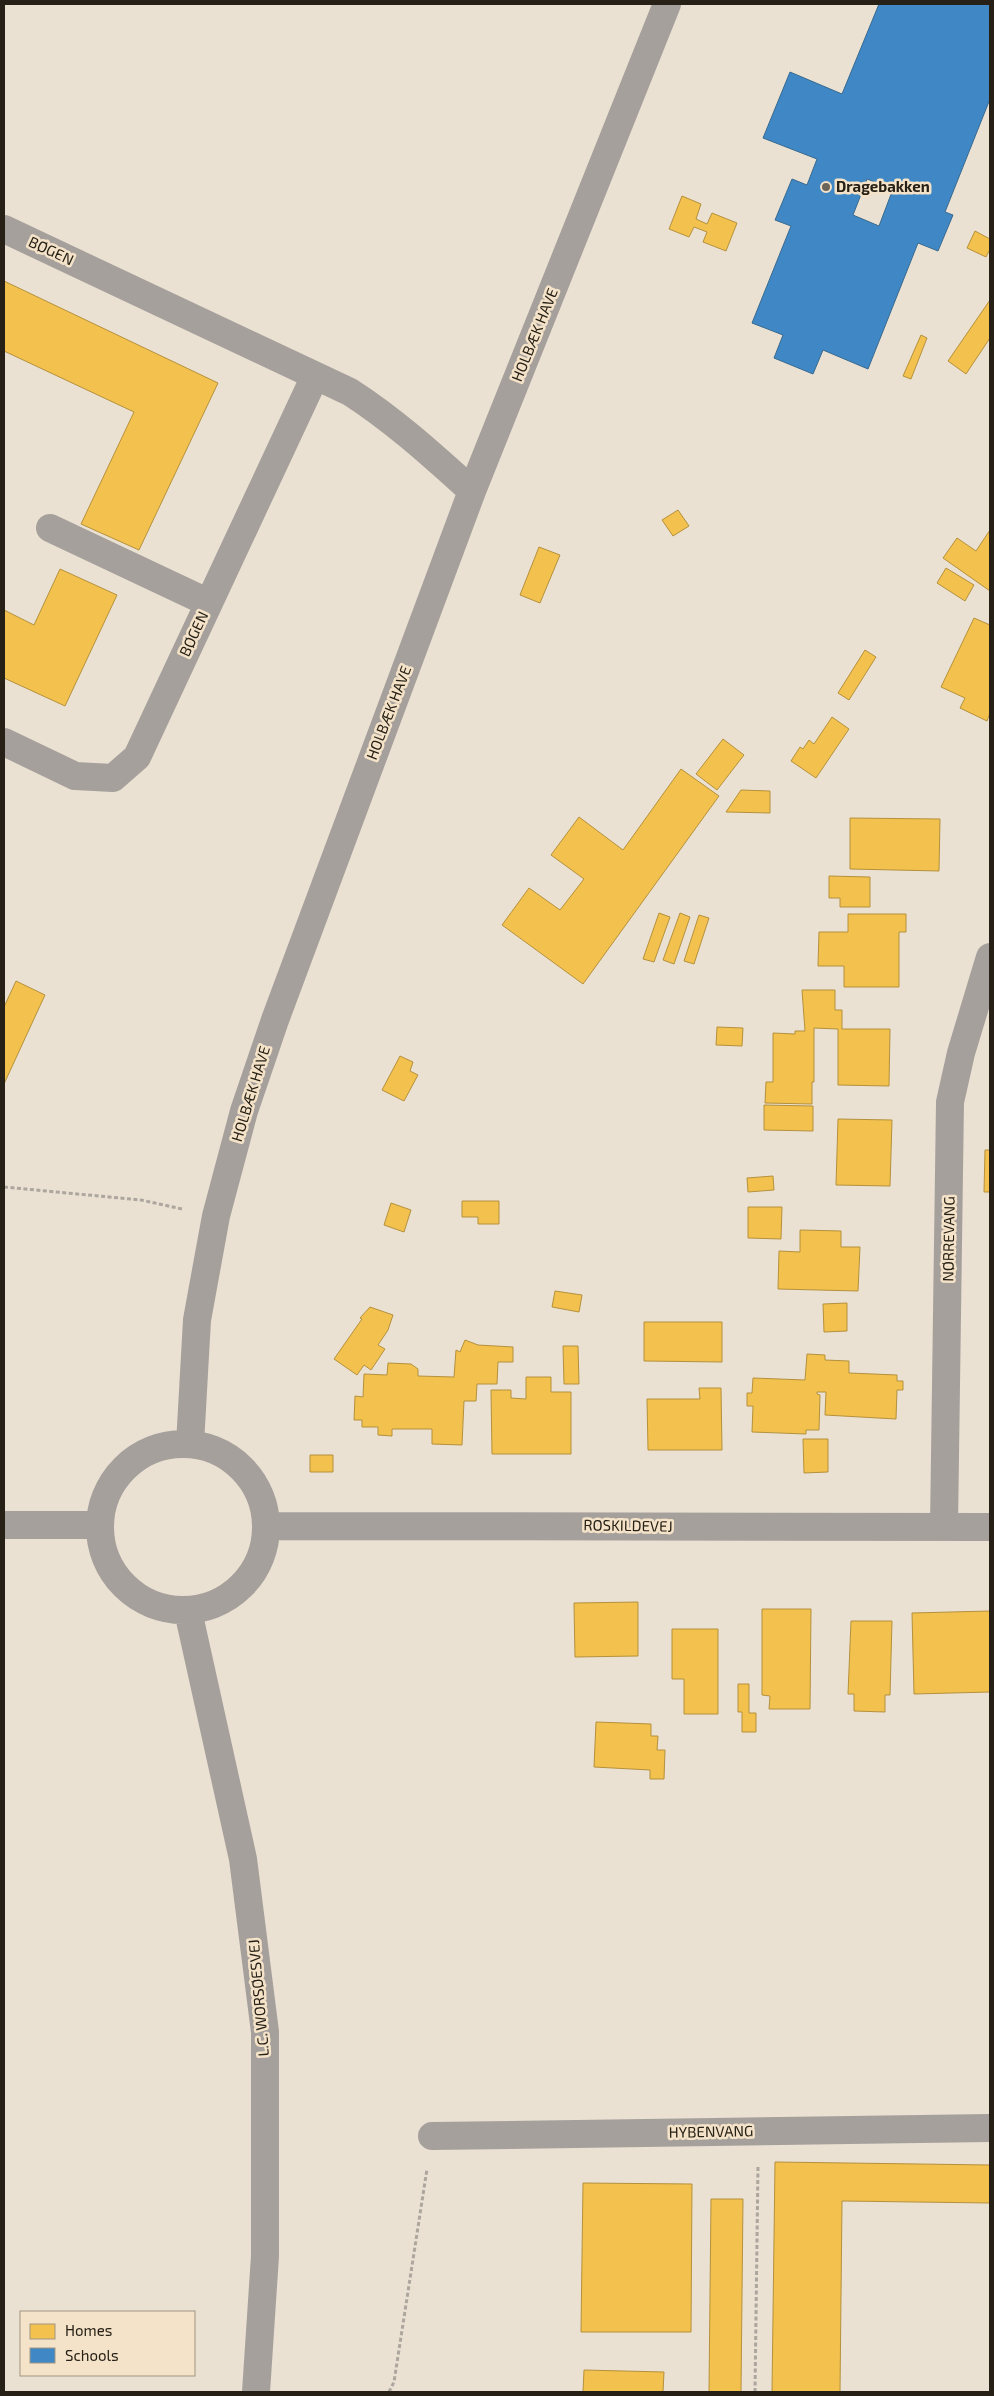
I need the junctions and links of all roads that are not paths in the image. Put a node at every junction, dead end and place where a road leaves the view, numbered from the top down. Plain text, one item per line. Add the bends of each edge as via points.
1 (666, 4) edge
2 (4, 229) edge
3 (315, 376) junction
4 (472, 492) junction
5 (50, 528) dead end
6 (209, 602) junction
7 (4, 742) edge
8 (990, 957) edge
9 (190, 1444) junction
10 (4, 1525) edge
11 (100, 1525) junction
12 (266, 1526) junction
13 (944, 1527) junction
14 (990, 1527) edge
15 (188, 1611) junction
16 (990, 2128) edge
17 (432, 2136) road end
18 (256, 2392) edge

1 - 4 street, HOLBÆK HAVE
2 - 3 street, BØGEN
3 - 4 street, BØGEN via 382,412
3 - 6 street, BØGEN
4 - 9 street, HOLBÆK HAVE via 274,1020 244,1111 216,1216 197,1320
5 - 6 street
6 - 7 street, BØGEN via 137,757 113,778 75,776
8 - 13 street, NØRREVANG via 950,1102
9 - 11 street via 157,1448 128,1465 107,1492
9 - 12 street via 220,1452 244,1470 261,1496
10 - 11 street
11 - 15 street via 104,1552 116,1577 136,1596 161,1608
12 - 13 street, ROSKILDEVEJ
12 - 15 street via 263,1551 252,1574 235,1593 213,1605
13 - 14 street, ROSKILDEVEJ
15 - 18 street, L.C. WORSØESVEJ via 244,1859 265,2032 265,2256
16 - 17 street, HYBENVANG

